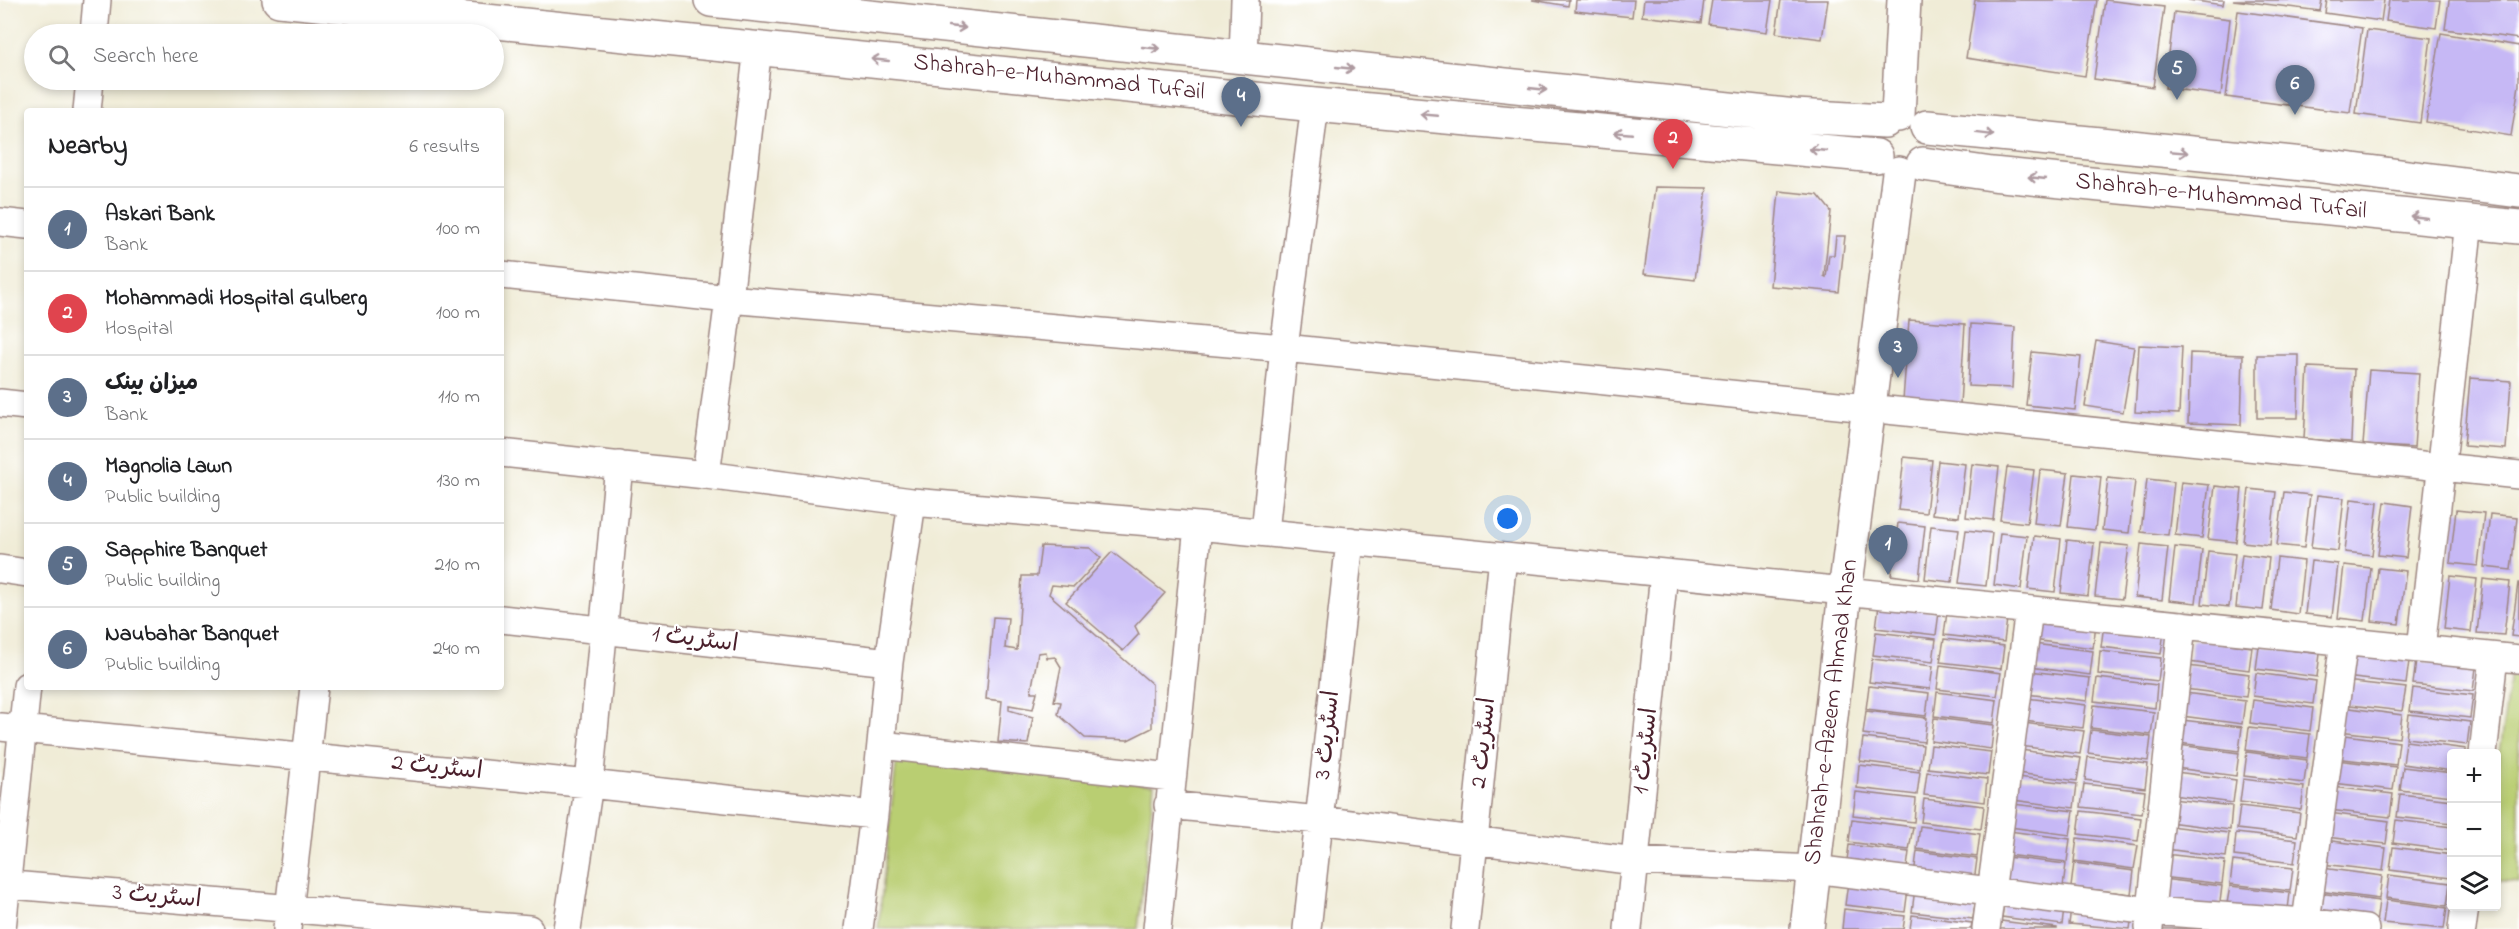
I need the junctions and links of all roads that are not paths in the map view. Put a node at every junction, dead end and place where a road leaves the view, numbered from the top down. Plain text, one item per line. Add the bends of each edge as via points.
1 (97, 0) edge
2 (279, 0) edge
3 (711, 0) edge
4 (1245, 0) edge
5 (1904, 0) edge
6 (95, 24) edge
7 (758, 47) junction
8 (1243, 58) junction
9 (89, 90) edge
10 (1315, 105) junction
11 (87, 108) edge
12 (1903, 121) junction
13 (1899, 164) junction
14 (2519, 191) edge
15 (2518, 218) edge
16 (0, 222) edge
17 (2469, 222) junction
18 (24, 225) edge
19 (504, 275) edge
20 (729, 299) junction
21 (1284, 348) junction
22 (0, 402) edge
23 (24, 406) edge
24 (1870, 410) junction
25 (504, 453) edge
26 (619, 465) junction
27 (2443, 468) junction
28 (706, 475) junction
29 (2519, 475) edge
30 (912, 502) junction
31 (1198, 526) junction
32 (1265, 532) junction
33 (1350, 541) junction
34 (1503, 557) junction
35 (0, 569) edge
36 (24, 573) edge
37 (1664, 573) junction
38 (1845, 592) junction
39 (2029, 610) junction
40 (504, 620) edge
41 (2182, 625) junction
42 (603, 630) junction
43 (2344, 641) junction
44 (2421, 649) junction
45 (2507, 658) edge
46 (889, 663) junction
47 (25, 690) edge
48 (314, 690) edge
49 (11, 728) edge
50 (881, 745) junction
51 (2484, 749) edge
52 (306, 755) junction
53 (1171, 777) junction
54 (589, 783) junction
55 (1168, 805) junction
56 (874, 815) junction
57 (1319, 820) junction
58 (1474, 841) junction
59 (1635, 861) junction
60 (1814, 869) junction
61 (3, 884) edge
62 (1991, 891) junction
63 (2464, 911) edge
64 (288, 919) edge
65 (2150, 920) edge
66 (2305, 926) edge
67 (2, 929) edge
68 (529, 929) edge
69 (567, 929) edge
70 (859, 929) edge
71 (1157, 929) edge
72 (1307, 929) edge
73 (1465, 929) edge
74 (1628, 929) edge
75 (1807, 929) edge
76 (1986, 929) edge
77 (2365, 929) edge
78 (2462, 929) edge

1 - 6 street
2 - 7 main road, Shahrah-e-Muhammad Tufail
3 -> 8 main road, Shahrah-e-Muhammad Tufail
4 - 8 street
5 - 12 main road
10 -> 7 main road, Shahrah-e-Muhammad Tufail
7 - 20 street
8 -> 12 main road, Shahrah-e-Muhammad Tufail via 1795,116
9 - 11 street
13 -> 10 main road, Shahrah-e-Muhammad Tufail
10 - 21 street
12 - 13 main road via 1874,137
12 - 13 main road via 1932,146 1929,156
12 -> 14 main road, Shahrah-e-Muhammad Tufail
17 -> 13 main road, Shahrah-e-Muhammad Tufail
13 - 24 main road, Shahrah-e-Azeem Ahmad Khan
15 - 17 main road, Shahrah-e-Muhammad Tufail
16 - 18 street
17 - 27 street
19 - 20 street
20 - 21 street
20 - 28 street
21 - 24 street
21 - 32 street
22 - 23 street
24 - 27 street
24 - 38 main road, Shahrah-e-Azeem Ahmad Khan
25 - 26 street
26 - 28 street
26 - 42 street
27 - 29 street
27 - 44 street
28 - 30 street
30 - 31 street
30 - 46 street
31 - 32 street
31 - 53 street
32 - 33 street
33 - 34 street
33 - 57 street, اسٹریٹ 3
34 - 37 street
34 - 58 street, اسٹریٹ 2
35 - 36 street
37 - 38 street
37 - 59 street, اسٹریٹ 1
38 - 39 street
38 - 60 main road, Shahrah-e-Azeem Ahmad Khan
39 - 41 street
39 - 62 street
40 - 42 street, اسٹریٹ 1
41 - 43 street
41 - 65 street
42 - 46 street, اسٹریٹ 1
42 - 54 street
43 - 44 street
43 - 66 street
44 - 45 street
45 - 51 street
46 - 50 street
47 - 49 street
48 - 52 street
49 - 52 street, اسٹریٹ 2
49 - 61 street
50 - 53 street
50 - 56 street
52 - 54 street, اسٹریٹ 2
52 - 64 street
53 - 55 street
54 - 56 street, اسٹریٹ 2
54 - 69 street
55 - 57 street
55 - 71 street
56 - 70 street
57 - 58 street
57 - 72 street, اسٹریٹ 3
58 - 59 street
58 - 73 street, اسٹریٹ 2
59 - 60 street
59 - 74 street, اسٹریٹ 1
60 - 62 street
60 - 75 main road, Shahrah-e-Azeem Ahmad Khan
61 - 64 street, اسٹریٹ 3
61 - 67 street
62 - 65 street
62 - 76 street
63 - 78 street
64 - 68 street, اسٹریٹ 3
65 - 66 street
66 - 77 street

